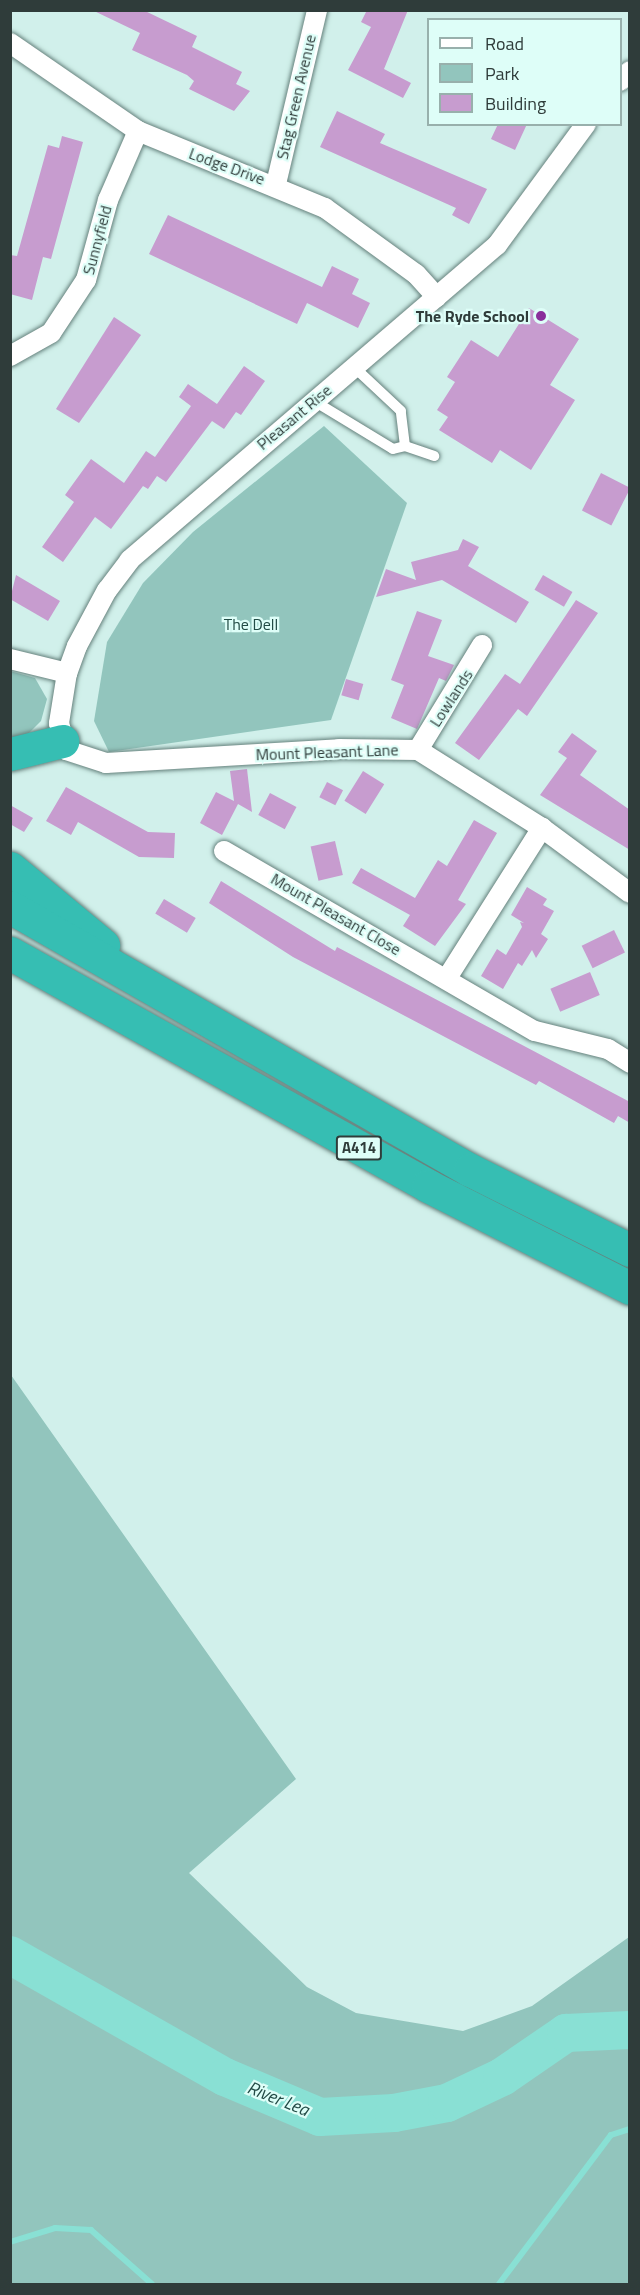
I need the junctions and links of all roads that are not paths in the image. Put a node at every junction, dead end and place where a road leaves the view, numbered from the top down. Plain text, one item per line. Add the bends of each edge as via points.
1 (317, 10) edge
2 (10, 43) edge
3 (584, 126) edge
4 (138, 131) junction
5 (276, 184) junction
6 (437, 297) junction
7 (10, 356) edge
8 (354, 367) junction
9 (314, 401) junction
10 (405, 446) junction
11 (434, 456) dead end
12 (482, 645) dead end
13 (10, 659) edge
14 (67, 673) junction
15 (62, 741) junction
16 (418, 750) junction
17 (10, 754) edge
18 (542, 828) junction
19 (224, 850) dead end
20 (10, 868) edge
21 (630, 893) edge
22 (10, 908) edge
23 (10, 953) edge
24 (447, 978) junction
25 (141, 981) junction
26 (630, 1063) edge
27 (630, 1250) edge
28 (630, 1288) edge

1 - 5 street, Stag Green Avenue
2 - 4 street, Lodge Drive
3 - 6 street, Pleasant Rise via 496,244
4 - 5 street, Lodge Drive
4 - 7 street, Sunnyfield via 108,200 86,280 51,333
5 - 6 street, Lodge Drive via 325,208 416,274
6 - 8 street, Pleasant Rise
8 - 9 street, Pleasant Rise
8 - 10 lane via 401,411
9 - 10 lane via 393,449
9 - 14 street, Pleasant Rise via 130,560 91,616
10 - 11 lane
12 - 16 street, Lowlands
13 - 14 street
14 - 15 street, Pleasant Rise
15 - 16 street, Mount Pleasant Lane via 75,757 133,764 339,749
15 - 17 highway
16 - 18 street, Mount Pleasant Lane
18 - 21 street, Mount Pleasant Lane
18 - 24 street
19 - 24 street, Mount Pleasant Close
20 - 25 highway, A414
22 - 25 highway, A414
23 - 28 highway, A414 via 428,1186
24 - 26 street, Mount Pleasant Close via 535,1031 608,1049
25 - 27 highway, A414 via 470,1170

